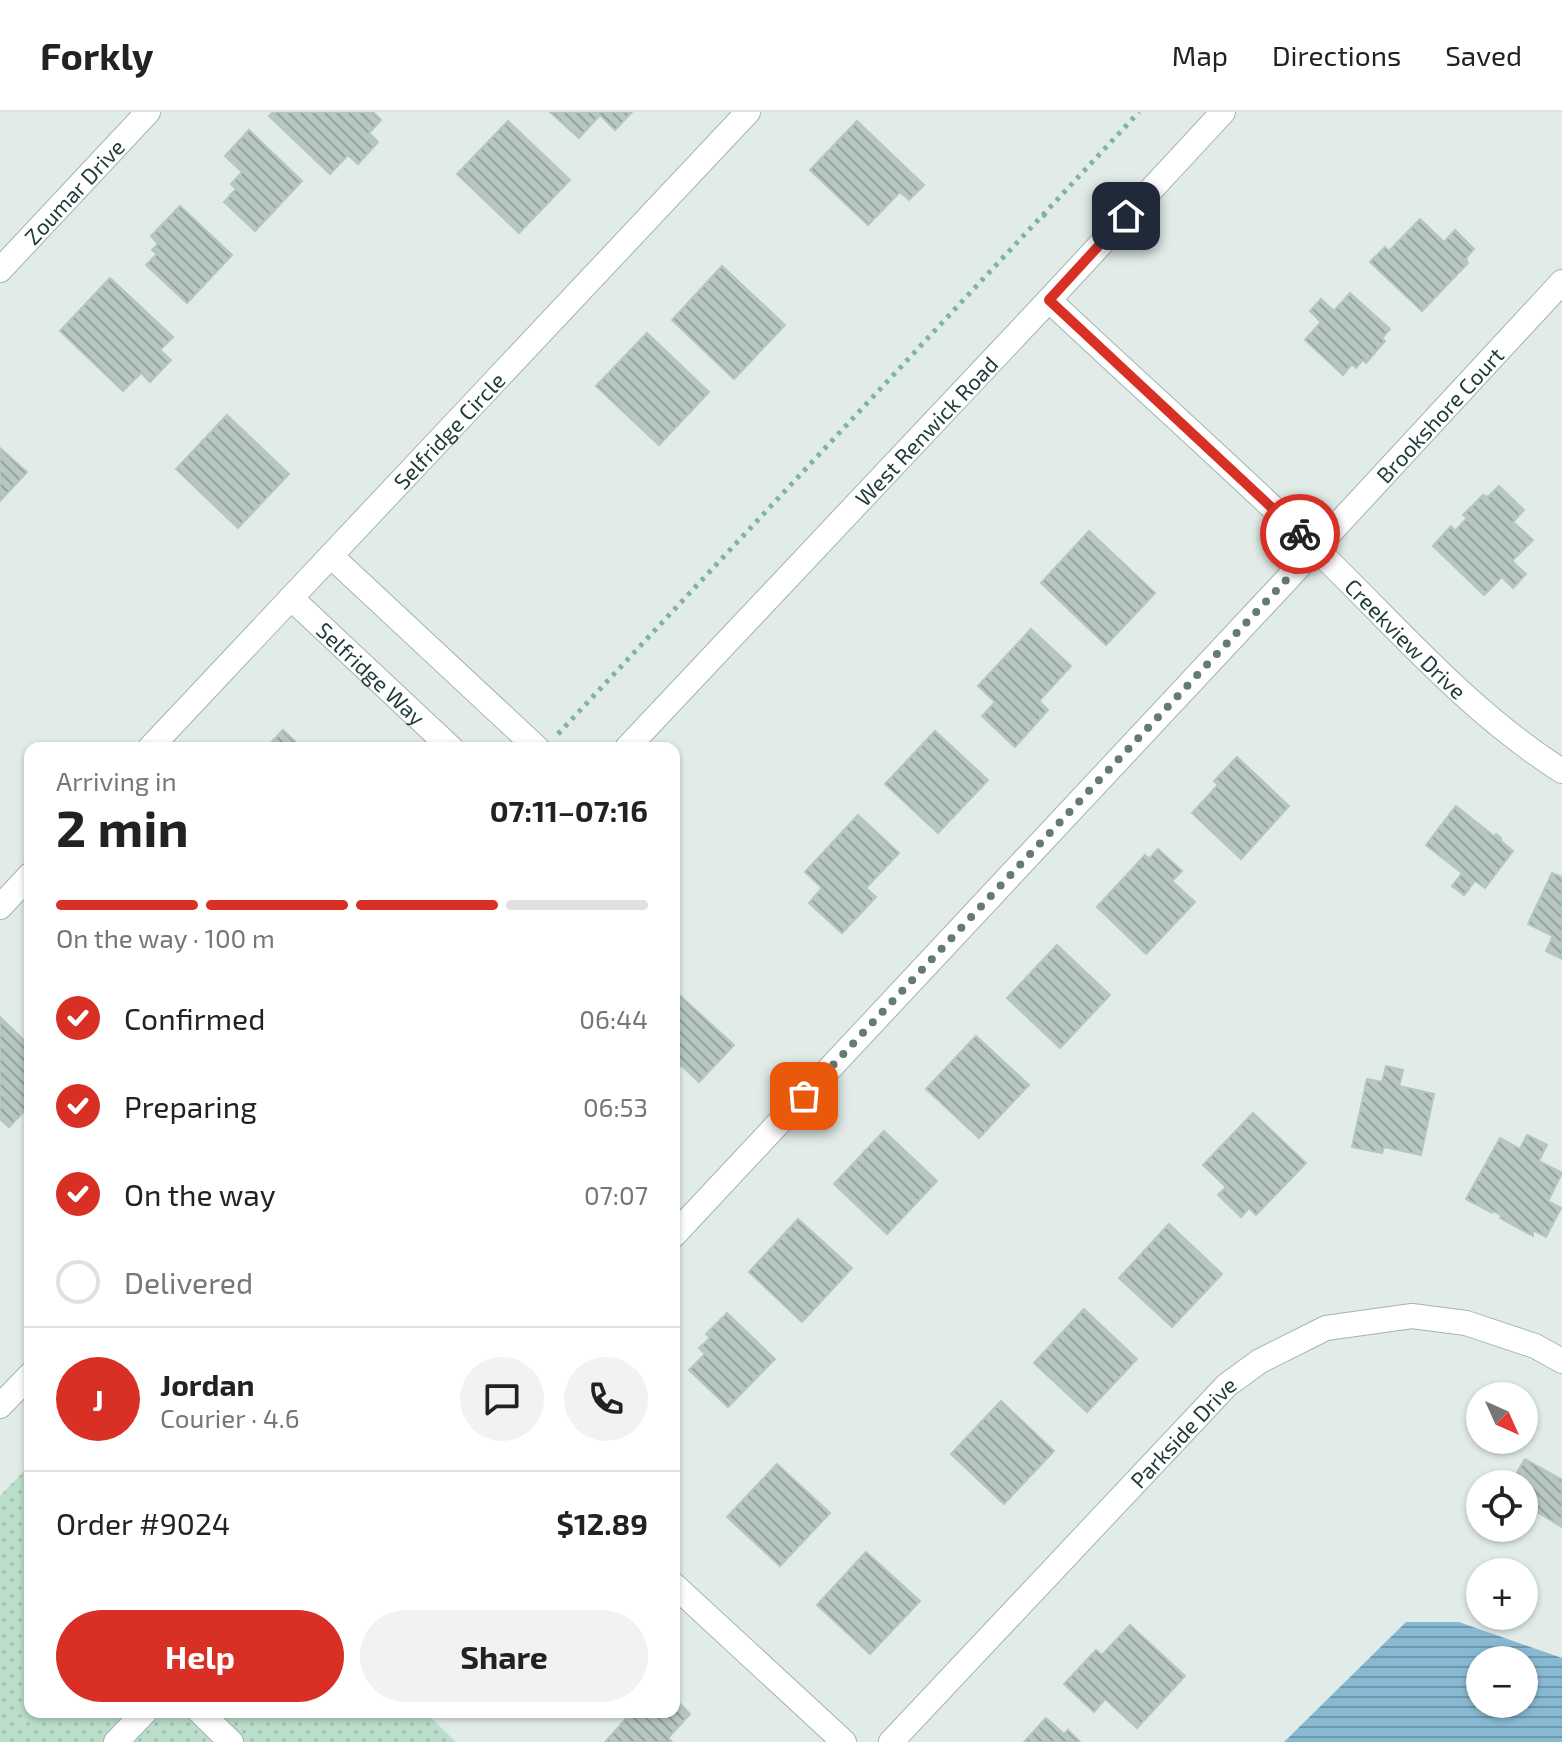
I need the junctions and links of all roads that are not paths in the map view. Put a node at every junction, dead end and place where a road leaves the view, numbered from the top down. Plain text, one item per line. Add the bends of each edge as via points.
1 (148, 112) edge
2 (748, 112) edge
3 (1223, 112) edge
4 (0, 270) edge
5 (1562, 282) edge
6 (1049, 300) junction
7 (1316, 548) junction
8 (331, 556) junction
9 (291, 598) junction
10 (156, 742) edge
11 (445, 742) edge
12 (542, 742) edge
13 (633, 742) edge
14 (1562, 771) edge
15 (24, 881) edge
16 (0, 907) edge
17 (680, 1229) edge
18 (1562, 1361) edge
19 (24, 1381) edge
20 (0, 1406) edge
21 (680, 1591) edge
22 (139, 1718) edge
23 (206, 1718) edge
24 (116, 1742) edge
25 (231, 1742) edge
26 (844, 1742) edge
27 (891, 1742) edge

1 - 4 street, Zoumar Drive
2 - 8 street, Selfridge Circle
3 - 6 street, West Renwick Road
5 - 7 street, Brookshore Court
6 - 7 street, Creekview Drive
6 - 13 street, West Renwick Road
7 - 14 street, Creekview Drive via 1429,664
7 - 17 street, Brookshore Court
8 - 9 street, Selfridge Circle
8 - 12 street
9 - 10 street, Selfridge Circle
9 - 11 street, Selfridge Way
15 - 16 street
18 - 27 street, Parkside Drive via 1535,1346 1466,1323 1412,1316 1326,1328 1260,1361 1227,1385
19 - 20 street
21 - 26 street
22 - 24 street
23 - 25 street

